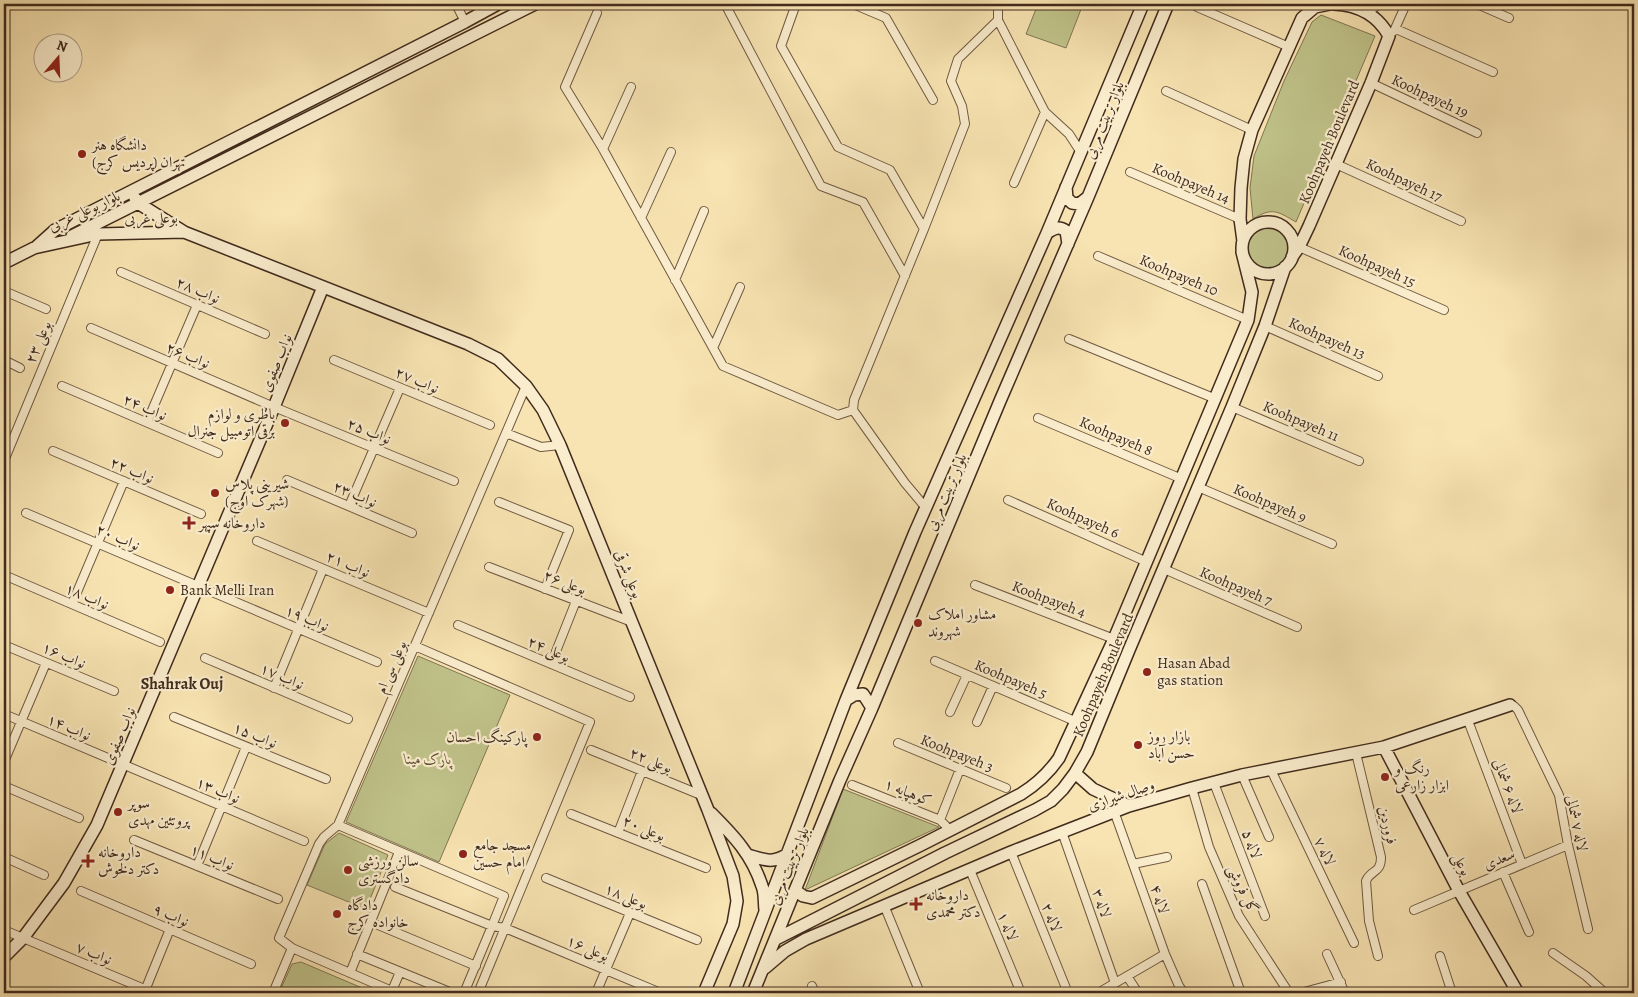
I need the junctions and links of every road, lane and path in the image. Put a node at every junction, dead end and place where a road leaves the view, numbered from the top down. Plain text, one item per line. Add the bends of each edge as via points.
1 (456, 4) edge
2 (498, 4) edge
3 (535, 4) edge
4 (725, 4) edge
5 (796, 4) edge
6 (853, 4) edge
7 (998, 4) edge
8 (1142, 4) edge
9 (1168, 4) edge
10 (1301, 4) edge
11 (1338, 4) edge
12 (1380, 4) edge
13 (1406, 4) edge
14 (1477, 4) edge
15 (1198, 7) dead end
16 (1367, 12) junction
17 (597, 13) dead end
18 (1302, 18) junction
19 (1509, 18) dead end
20 (998, 20) junction
21 (465, 22) junction
22 (1393, 32) junction
23 (1289, 47) junction
24 (1493, 72) dead end
25 (1371, 83) junction
26 (631, 87) dead end
27 (1166, 91) dead end
28 (932, 100) dead end
29 (1045, 112) junction
30 (1252, 130) junction
31 (1477, 133) dead end
32 (603, 149) junction
33 (1080, 151) junction
34 (671, 152) dead end
35 (1336, 164) junction
36 (1130, 172) dead end
37 (1014, 183) dead end
38 (1066, 187) junction
39 (132, 192) junction
40 (1088, 197) junction
41 (138, 203) junction
42 (704, 211) dead end
43 (641, 218) junction
44 (1240, 219) junction
45 (1461, 221) dead end
46 (924, 229) junction
47 (184, 232) junction
48 (1047, 233) junction
49 (98, 234) junction
50 (1068, 244) junction
51 (1243, 246) junction
52 (1299, 247) junction
53 (34, 248) junction
54 (1098, 256) dead end
55 (1292, 257) junction
56 (4, 264) edge
57 (1285, 267) junction
58 (121, 272) dead end
59 (905, 276) junction
60 (675, 280) junction
61 (323, 287) junction
62 (740, 287) dead end
63 (4, 291) edge
64 (197, 305) junction
65 (46, 309) dead end
66 (1444, 310) dead end
67 (1248, 320) junction
68 (1265, 326) junction
69 (91, 328) dead end
70 (265, 334) dead end
71 (1069, 339) dead end
72 (713, 348) junction
73 (4, 360) edge
74 (334, 360) dead end
75 (172, 363) junction
76 (20, 368) dead end
77 (1378, 376) dead end
78 (62, 386) dead end
79 (526, 386) junction
80 (400, 388) junction
81 (1216, 399) junction
82 (274, 407) junction
83 (1232, 407) junction
84 (853, 410) junction
85 (1038, 418) dead end
86 (148, 422) junction
87 (490, 425) dead end
88 (506, 433) junction
89 (560, 445) junction
90 (374, 448) junction
91 (53, 451) dead end
92 (218, 452) dead end
93 (4, 461) edge
94 (1359, 461) dead end
95 (287, 480) dead end
96 (1182, 480) junction
97 (454, 481) dead end
98 (124, 482) junction
99 (1198, 486) junction
100 (1008, 500) dead end
101 (499, 502) dead end
102 (349, 506) junction
103 (926, 508) junction
104 (26, 512) dead end
105 (201, 514) dead end
106 (412, 533) dead end
107 (257, 541) dead end
108 (98, 543) junction
109 (1332, 544) dead end
110 (1147, 562) junction
111 (489, 566) dead end
112 (323, 569) junction
113 (1164, 569) junction
114 (4, 575) edge
115 (974, 585) dead end
116 (198, 586) junction
117 (545, 589) junction
118 (576, 601) junction
119 (72, 604) junction
120 (429, 613) junction
121 (632, 622) junction
122 (458, 625) dead end
123 (1297, 627) dead end
124 (298, 629) junction
125 (1114, 640) junction
126 (160, 642) dead end
127 (4, 645) edge
128 (415, 646) junction
129 (205, 658) dead end
130 (935, 661) dead end
131 (377, 662) dead end
132 (46, 663) junction
133 (551, 664) junction
134 (966, 675) junction
135 (993, 686) junction
136 (274, 688) junction
137 (114, 691) dead end
138 (630, 697) dead end
139 (846, 700) junction
140 (1510, 705) joint
141 (872, 708) junction
142 (950, 712) dead end
143 (4, 714) edge
144 (174, 718) dead end
145 (1468, 718) junction
146 (348, 720) dead end
147 (21, 722) junction
148 (977, 722) dead end
149 (1077, 722) junction
150 (898, 743) dead end
151 (1384, 746) junction
152 (246, 747) junction
153 (591, 750) dead end
154 (1356, 753) junction
155 (4, 762) edge
156 (123, 765) junction
157 (960, 769) junction
158 (1271, 770) junction
159 (642, 771) junction
160 (1075, 773) junction
161 (1242, 775) junction
162 (326, 779) dead end
163 (1214, 783) junction
164 (852, 785) dead end
165 (4, 786) edge
166 (1006, 788) dead end
167 (1192, 788) junction
168 (701, 795) junction
169 (222, 806) junction
170 (1130, 806) junction
171 (708, 810) junction
172 (1114, 812) junction
173 (572, 814) dead end
174 (79, 818) dead end
175 (940, 820) junction
176 (338, 825) junction
177 (950, 830) junction
178 (1062, 832) junction
179 (618, 833) junction
180 (1269, 836) dead end
181 (934, 839) junction
182 (134, 840) dead end
183 (304, 840) dead end
184 (1568, 845) junction
185 (921, 846) junction
186 (399, 852) junction
187 (1011, 852) junction
188 (945, 853) junction
189 (788, 854) junction
190 (748, 855) junction
191 (4, 857) edge
192 (1167, 857) dead end
193 (929, 862) junction
194 (1133, 864) junction
195 (1522, 864) junction
196 (198, 866) junction
197 (706, 868) dead end
198 (970, 870) junction
199 (1503, 872) junction
200 (44, 874) dead end
201 (546, 878) dead end
202 (1202, 884) dead end
203 (395, 887) dead end
204 (80, 890) dead end
205 (795, 890) junction
206 (1459, 891) junction
207 (812, 898) junction
208 (278, 900) dead end
209 (884, 905) junction
210 (1414, 910) dead end
211 (630, 913) junction
212 (765, 914) junction
213 (1265, 916) dead end
214 (370, 922) junction
215 (804, 924) junction
216 (492, 926) junction
217 (505, 928) junction
218 (170, 929) junction
219 (1588, 929) dead end
220 (4, 930) edge
221 (1529, 932) dead end
222 (22, 938) junction
223 (776, 938) junction
224 (696, 940) dead end
225 (1354, 943) dead end
226 (292, 948) junction
227 (1552, 953) dead end
228 (357, 954) junction
229 (1164, 954) junction
230 (1327, 954) dead end
231 (1378, 956) dead end
232 (1440, 956) dead end
233 (4, 957) edge
234 (251, 964) dead end
235 (476, 966) junction
236 (763, 969) junction
237 (606, 970) junction
238 (400, 972) junction
239 (350, 973) junction
240 (1127, 976) junction
241 (1341, 982) junction
242 (1115, 983) junction
243 (144, 991) edge
244 (392, 992) edge
245 (154, 993) edge
246 (273, 993) edge
247 (452, 993) edge
248 (464, 993) edge
249 (478, 993) edge
250 (596, 993) edge
251 (661, 993) edge
252 (704, 993) edge
253 (734, 993) edge
254 (753, 993) edge
255 (920, 993) edge
256 (1021, 993) edge
257 (1068, 993) edge
258 (1098, 993) edge
259 (1138, 993) edge
260 (1184, 993) edge
261 (1241, 993) edge
262 (1290, 993) edge
263 (1300, 993) edge
264 (1345, 993) edge
265 (1452, 993) edge
266 (1518, 993) edge
267 (1605, 993) edge

1 - 21 street
2 - 21 main road, بلوار بوعلی غربی
3 - 41 main road, بلوار بوعلی غربی
4 - 59 street via 821,186 863,202
5 - 46 street via 781,46 828,130 838,147 890,170
6 - 28 street via 886,18
7 - 20 street
8 - 33 main road, بلوار تربیت مربی
9 - 40 main road, بلوار تربیت مربی
10 - 18 main road
11 - 16 main road
11 - 18 main road via 1315,7
12 - 16 street
13 - 22 street, Koohpayeh Boulevard
14 - 19 street
15 - 23 street
16 - 22 main road
17 - 32 street via 565,87
18 - 23 main road, Koohpayeh Boulevard
20 - 29 street
20 - 46 street via 958,59 952,81 965,124
21 - 39 main road, بلوار بوعلی غربی
22 - 24 street
22 - 25 main road, Koohpayeh Boulevard
23 - 30 main road, Koohpayeh Boulevard
25 - 31 street, Koohpayeh 19
25 - 35 main road, Koohpayeh Boulevard
26 - 32 street
27 - 30 street
29 - 33 street via 1069,134
29 - 37 street
30 - 44 main road, Koohpayeh Boulevard via 1244,159
32 - 43 street
33 - 38 main road, بلوار تربیت مربی
34 - 43 street
35 - 45 street, Koohpayeh 17
35 - 52 main road, Koohpayeh Boulevard
36 - 44 street, Koohpayeh 14
38 - 40 main road via 1067,198 1072,203 1079,204
38 - 48 main road, بلوار تربیت مربی
39 - 41 main road
39 - 53 main road, بلوار بوعلی غربی via 55,230
40 - 50 main road, بلوار تربیت مربی
41 - 47 main road
41 - 53 main road, بلوار بوعلی غربی via 63,240
42 - 60 street
43 - 60 street
44 - 51 main road, Koohpayeh Boulevard
46 - 59 street
47 - 49 main road, بوعلی غربی
47 - 61 main road, بوعلی غربی
48 - 50 main road via 1062,228 1066,231
48 - 103 main road, بلوار تربیت مربی
49 - 53 main road, بوعلی غربی
49 - 93 street, بوعلی ۲۳
50 - 141 main road, بلوار تربیت مربی
51 - 55 main road via 1252,228 1260,224 1276,224 1292,241
51 - 57 main road via 1245,260 1256,271 1271,274
51 - 67 main road, Koohpayeh Boulevard via 1252,292
52 - 55 main road, Koohpayeh Boulevard
52 - 66 street, Koohpayeh 15
53 - 56 main road, بوعلی غربی
54 - 67 street, Koohpayeh 10
55 - 57 main road, Koohpayeh Boulevard
57 - 68 main road, Koohpayeh Boulevard
58 - 64 street, نواب ۲۸
59 - 84 street via 854,400
60 - 72 street
61 - 79 main road, بوعلی شرقی via 468,344 498,359
61 - 82 main road, نواب صفوی
62 - 72 street
63 - 65 street
64 - 70 street, نواب ۲۸
64 - 75 street
67 - 81 main road, Koohpayeh Boulevard
68 - 77 street, Koohpayeh 13
68 - 83 main road, Koohpayeh Boulevard
69 - 75 street, نواب ۲۶
71 - 81 street
72 - 84 street via 723,366 838,415
73 - 76 street
74 - 80 street, نواب ۲۷
75 - 82 street, نواب ۲۶
75 - 86 street
78 - 86 street, نواب ۲۴
79 - 88 street, بوعلی سی ام
79 - 89 main road, بوعلی شرقی via 543,410
80 - 87 street, نواب ۲۷
80 - 90 street
81 - 96 main road, Koohpayeh Boulevard
82 - 90 street, نواب ۲۵
82 - 116 main road, نواب صفوی
83 - 94 street, Koohpayeh 11
83 - 99 main road, Koohpayeh Boulevard
84 - 103 street
85 - 96 street, Koohpayeh 8
86 - 92 street, نواب ۲۴
88 - 89 street via 540,447
88 - 120 street, بوعلی سی ام
89 - 121 main road, بوعلی شرقی
90 - 97 street, نواب ۲۵
90 - 102 street
91 - 98 street, نواب ۲۲
95 - 102 street, نواب ۲۳
96 - 110 main road, Koohpayeh Boulevard
98 - 105 street, نواب ۲۲
98 - 108 street
99 - 109 street, Koohpayeh 9
99 - 113 main road, Koohpayeh Boulevard
100 - 110 street, Koohpayeh 6
101 - 117 street via 569,530
102 - 106 street, نواب ۲۳
103 - 139 main road, بلوار تربیت مربی
104 - 108 street, نواب ۲۰
107 - 112 street, نواب ۲۱
108 - 116 street, نواب ۲۰
108 - 119 street
110 - 113 main road
110 - 125 main road, Koohpayeh Boulevard
111 - 117 street, بوعلی ۲۶
112 - 120 street, نواب ۲۱
112 - 124 street
113 - 123 street, Koohpayeh 7
113 - 160 main road, Koohpayeh Boulevard via 1087,752
114 - 119 street, نواب ۱۸
115 - 125 street, Koohpayeh 4
116 - 124 street, نواب ۱۹
116 - 156 main road, نواب صفوی
117 - 118 street, بوعلی ۲۶
118 - 121 street, بوعلی ۲۶
118 - 133 street
119 - 126 street, نواب ۱۸
120 - 128 street, بوعلی سی ام
121 - 168 main road, بوعلی شرقی
122 - 133 street, بوعلی ۲۴
124 - 131 street, نواب ۱۹
124 - 136 street
125 - 149 main road, Koohpayeh Boulevard
127 - 132 street, نواب ۱۶
128 - 176 street, بوعلی سی ام
128 - 217 street via 590,722
129 - 136 street, نواب ۱۷
130 - 134 street, Koohpayeh 5
132 - 137 street, نواب ۱۶
132 - 147 street
133 - 138 street, بوعلی ۲۴
134 - 135 street, Koohpayeh 5
134 - 142 street
135 - 148 street
135 - 149 street, Koohpayeh 5
136 - 146 street, نواب ۱۷
139 - 141 main road via 863,694
139 - 189 main road, بلوار تربیت مربی
140 - 145 main road, وصال شیرازی
140 - 184 street, لاله ۷ شمالی via 1518,710 1558,796
141 - 205 main road, بلوار تربیت مربی
143 - 147 street, نواب ۱۴
144 - 152 street, نواب ۱۵
145 - 151 main road, وصال شیرازی
145 - 195 street, لاله ۶ شمالی
147 - 155 street
147 - 156 street, نواب ۱۴
149 - 177 main road, Koohpayeh Boulevard via 1060,758 1036,785
150 - 157 street, Koohpayeh 3
151 - 154 main road, وصال شیرازی
151 - 206 main road, بوعلی
152 - 162 street, نواب ۱۵
152 - 169 street
153 - 159 street, بوعلی ۲۲
154 - 158 main road, وصال شیرازی
154 - 231 street, فروردین via 1382,857 1377,872 1366,881 1369,921
156 - 169 street, نواب ۱۳
156 - 222 main road, نواب صفوی via 97,825 64,883
157 - 166 street, Koohpayeh 3
157 - 175 street
158 - 161 main road, وصال شیرازی
158 - 225 street, لاله ۷
159 - 168 street, بوعلی ۲۲
159 - 179 street
160 - 170 main road via 1092,789
160 - 188 main road, Koohpayeh Boulevard via 1051,801
161 - 163 main road, وصال شیرازی
161 - 180 street
163 - 167 main road, وصال شیرازی
163 - 213 street, لاله ۵
164 - 175 street, کوهپایه ۱
165 - 174 street
167 - 170 main road, وصال شیرازی
167 - 262 street, گل فروشی via 1208,847 1239,916
168 - 171 main road, بوعلی شرقی
169 - 183 street, نواب ۱۳
169 - 196 street
170 - 172 main road, وصال شیرازی
171 - 190 main road
171 - 252 main road, بوعلی شرقی via 733,876 737,901 733,924
172 - 178 main road, وصال شیرازی
172 - 194 street, لاله ۴
173 - 179 street, بوعلی ۲۰
175 - 177 street, کوهپایه ۱
176 - 186 street
176 - 226 street, بوعلی سی ام via 319,844 279,938
177 - 181 main road, Koohpayeh Boulevard
178 - 187 main road, وصال شیرازی
178 - 242 street, لاله ۳
179 - 197 street, بوعلی ۲۰
181 - 185 main road, Koohpayeh Boulevard
181 - 188 main road via 935,848
182 - 196 street, نواب ۱۱
184 - 195 street, سعدی
184 - 219 street, لاله ۷ شمالی
185 - 193 main road via 929,850
185 - 207 main road, Koohpayeh Boulevard
186 - 214 street
186 - 216 street via 504,896
187 - 198 main road, وصال شیرازی
187 - 257 street, لاله ۲
188 - 193 main road, Koohpayeh Boulevard
189 - 190 main road via 771,861
189 - 212 main road, بلوار تربیت مربی
190 - 212 main road via 763,888
191 - 200 street
192 - 194 street
193 - 215 main road, Koohpayeh Boulevard
194 - 229 street, لاله ۴
195 - 199 street, سعدی
196 - 208 street, نواب ۱۱
198 - 209 main road, وصال شیرازی
198 - 256 street, لاله ۱
199 - 206 street, سعدی
199 - 221 street
201 - 211 street, بوعلی ۱۸
202 - 261 street
203 - 216 street, بوعلی ۱۶
204 - 218 street, نواب ۹
205 - 207 main road
205 - 223 main road, بلوار تربیت مربی
206 - 210 street, سعدی
206 - 266 main road, بوعلی
207 - 215 main road, Koohpayeh Boulevard via 802,900 793,910 792,917
209 - 236 main road, وصال شیرازی via 806,939
209 - 255 street
211 - 224 street, بوعلی ۱۸
211 - 237 street
212 - 253 main road, بلوار تربیت مربی
214 - 228 street
214 - 235 street
215 - 223 main road, Koohpayeh Boulevard
216 - 217 street, بوعلی ۱۶
216 - 235 street
217 - 237 street, بوعلی ۱۶
217 - 249 street
218 - 234 street, نواب ۹
218 - 243 street
220 - 222 street, نواب ۷
222 - 233 main road, نواب صفوی
222 - 243 street, نواب ۷
223 - 236 main road, بلوار تربیت مربی
226 - 239 street
226 - 246 street
227 - 267 street
228 - 238 street
228 - 239 street
229 - 240 street
229 - 260 street, لاله ۴
230 - 241 street
232 - 265 street
235 - 248 street
236 - 254 main road, بلوار تربیت مربی
237 - 250 street
237 - 251 street, بوعلی ۱۶
238 - 244 street
238 - 247 street
239 - 244 street
240 - 242 street
240 - 259 street
241 - 263 street
241 - 264 street
242 - 258 street
243 - 245 street, نواب ۷

